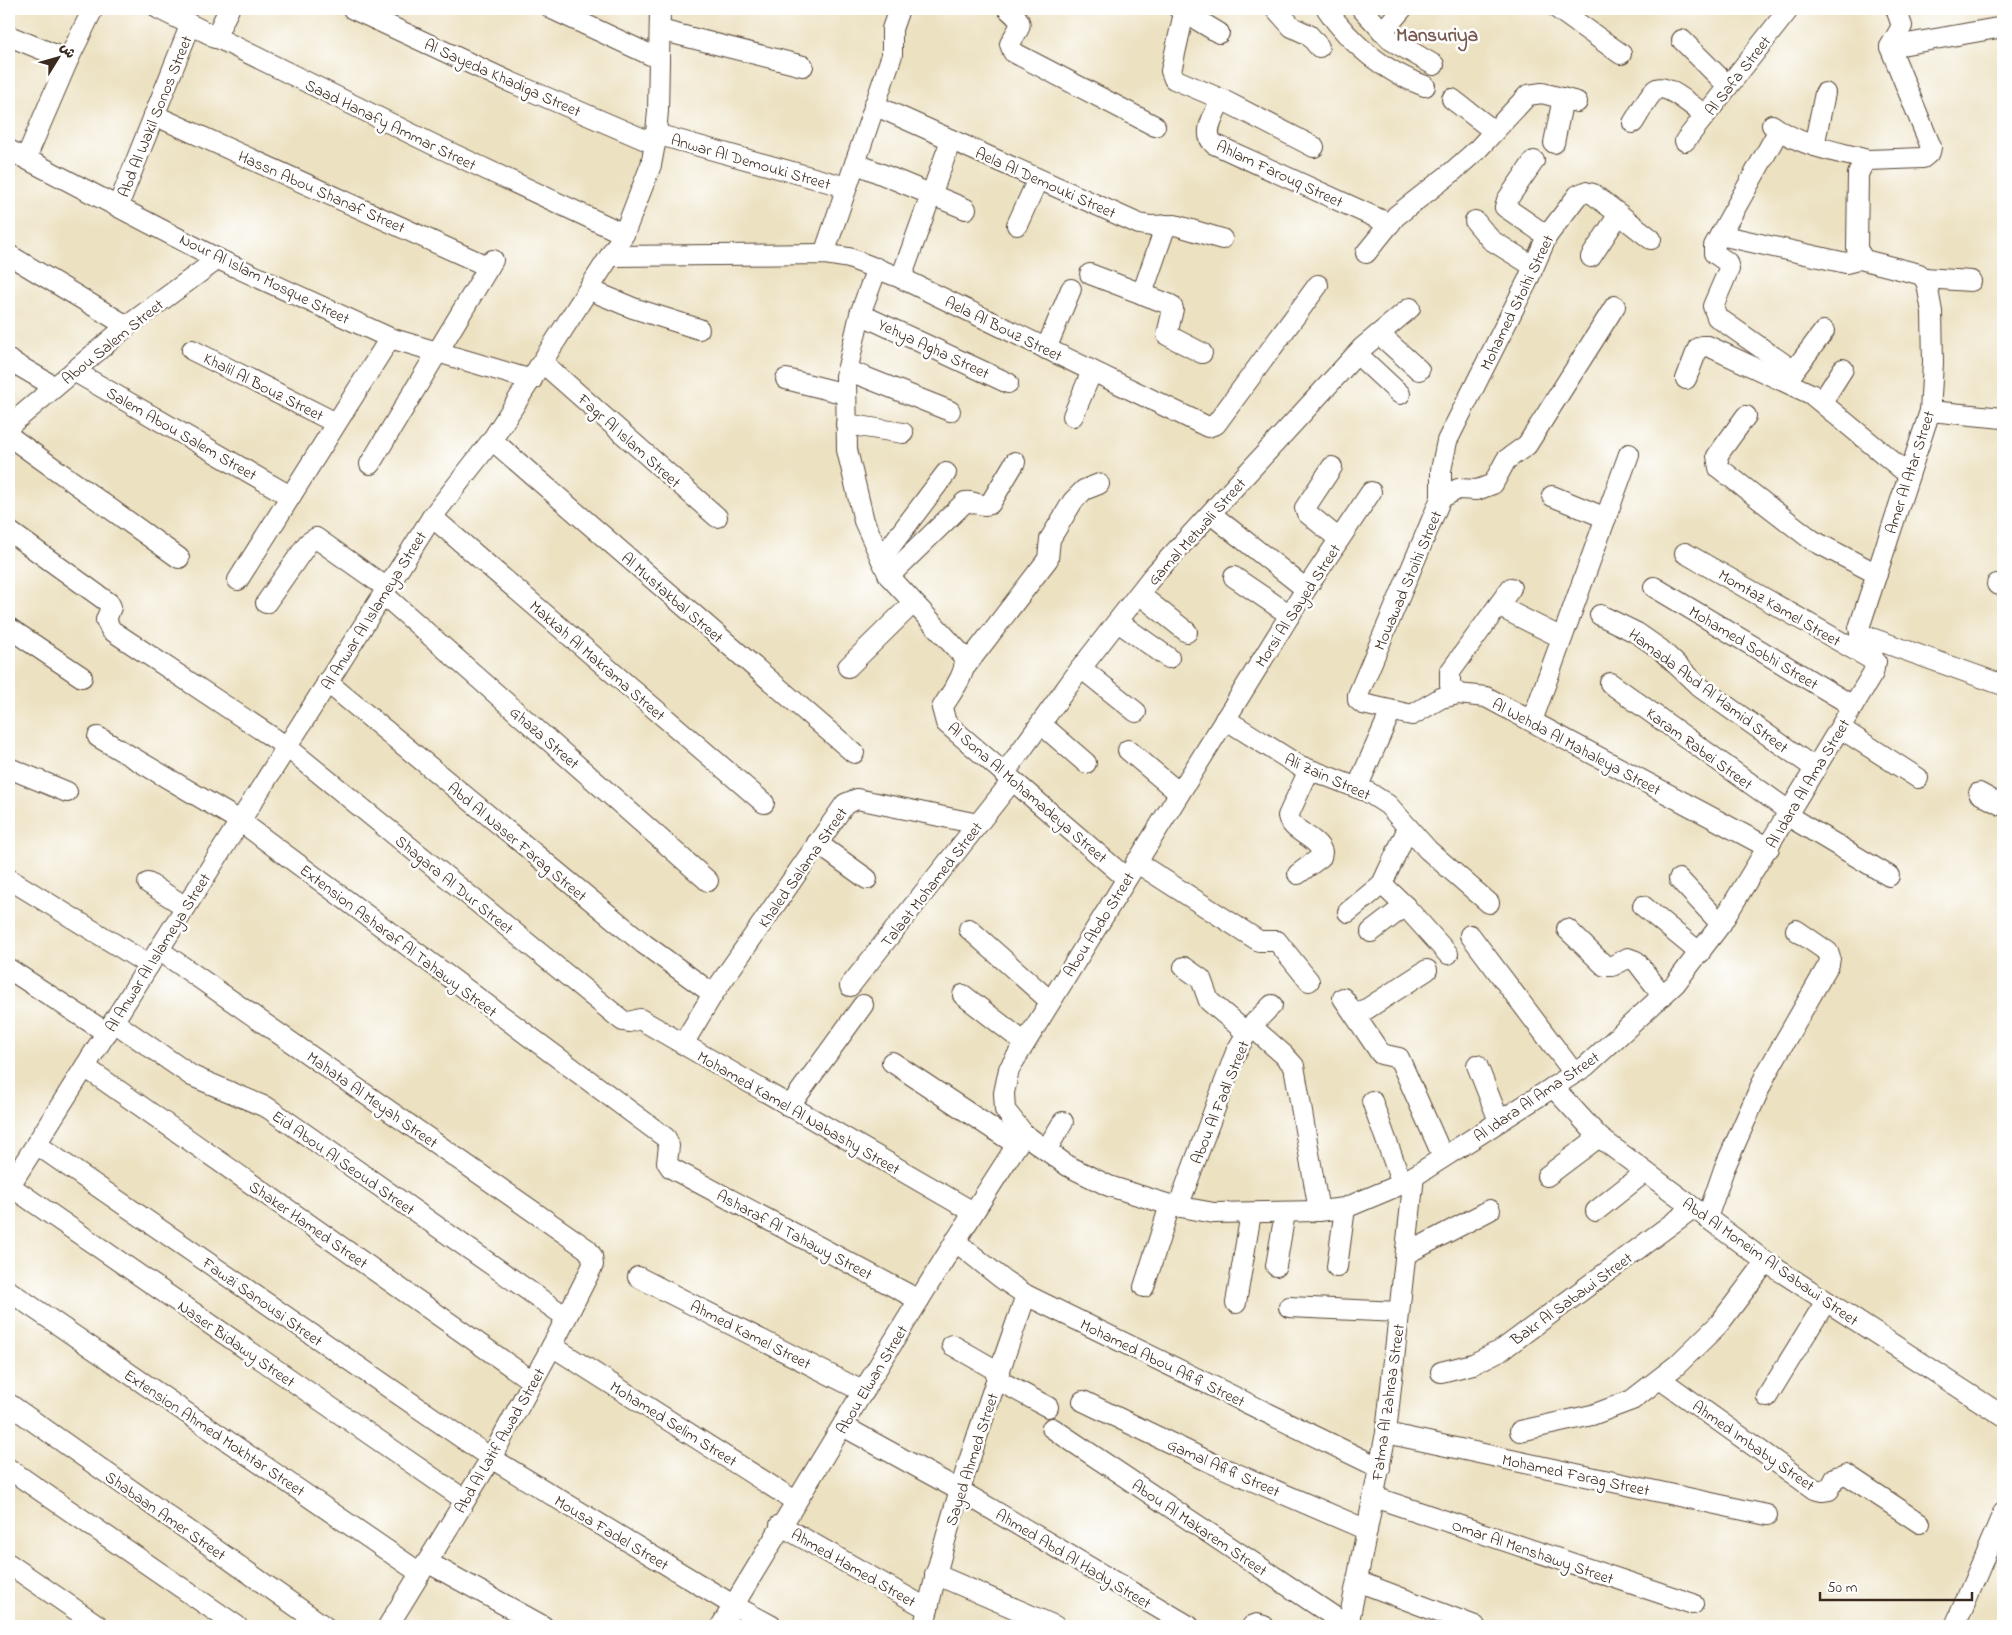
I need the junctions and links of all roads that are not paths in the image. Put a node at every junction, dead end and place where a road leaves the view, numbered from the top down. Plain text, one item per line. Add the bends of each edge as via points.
1 (93, 9) edge
2 (159, 9) edge
3 (229, 9) edge
4 (353, 9) edge
5 (552, 9) edge
6 (660, 9) edge
7 (899, 9) edge
8 (1009, 9) edge
9 (1276, 9) edge
10 (1327, 9) edge
11 (1362, 9) edge
12 (1402, 9) edge
13 (1558, 9) edge
14 (1789, 9) edge
15 (1896, 9) edge
16 (1181, 11) edge
17 (190, 26) junction
18 (2003, 27) edge
19 (660, 30) junction
20 (1382, 32) junction
21 (1219, 33) dead end
22 (9, 36) edge
23 (215, 38) junction
24 (1682, 40) dead end
25 (1319, 47) dead end
26 (1890, 47) junction
27 (1621, 54) dead end
28 (659, 59) junction
29 (68, 60) junction
30 (1434, 65) dead end
31 (804, 66) dead end
32 (1425, 86) dead end
33 (1728, 86) junction
34 (1825, 93) dead end
35 (1221, 99) junction
36 (1452, 99) dead end
37 (874, 105) junction
38 (1705, 115) junction
39 (154, 116) junction
40 (1633, 123) dead end
41 (1155, 126) dead end
42 (1494, 131) junction
43 (656, 139) junction
44 (951, 140) junction
45 (1685, 141) dead end
46 (1554, 143) dead end
47 (1814, 146) junction
48 (1314, 147) dead end
49 (18, 154) edge
50 (1868, 160) junction
51 (1534, 161) dead end
52 (855, 163) junction
53 (1038, 179) junction
54 (846, 187) junction
55 (931, 194) junction
56 (118, 206) junction
57 (966, 209) dead end
58 (1619, 214) junction
59 (1475, 221) dead end
60 (1017, 224) dead end
61 (1166, 224) junction
62 (1390, 224) junction
63 (624, 234) junction
64 (1547, 236) junction
65 (1222, 239) dead end
66 (1651, 239) dead end
67 (1717, 240) junction
68 (1366, 253) dead end
69 (824, 254) junction
70 (1859, 255) junction
71 (9, 256) edge
72 (612, 256) junction
73 (1591, 257) dead end
74 (218, 258) junction
75 (1532, 266) junction
76 (877, 268) junction
77 (1090, 274) dead end
78 (901, 278) junction
79 (1924, 278) junction
80 (1971, 281) dead end
81 (1318, 285) dead end
82 (1071, 289) dead end
83 (590, 290) junction
84 (1142, 294) junction
85 (1615, 306) dead end
86 (1410, 308) dead end
87 (860, 314) junction
88 (127, 326) junction
89 (699, 329) dead end
90 (1824, 331) dead end
91 (1379, 334) junction
92 (390, 338) junction
93 (1046, 349) junction
94 (192, 350) dead end
95 (438, 352) junction
96 (1202, 352) dead end
97 (1357, 354) junction
98 (9, 360) edge
99 (543, 363) junction
100 (1843, 369) dead end
101 (847, 370) junction
102 (1419, 370) dead end
103 (74, 371) junction
104 (1092, 371) junction
105 (1790, 376) junction
106 (1686, 378) dead end
107 (786, 379) dead end
108 (532, 380) junction
109 (1008, 383) dead end
110 (55, 387) junction
111 (846, 394) junction
112 (1400, 394) dead end
113 (1822, 402) junction
114 (950, 411) dead end
115 (1930, 411) junction
116 (1074, 416) dead end
117 (1746, 416) dead end
118 (2003, 418) edge
119 (336, 423) junction
120 (846, 424) junction
121 (9, 426) edge
122 (903, 433) dead end
123 (9, 436) edge
124 (492, 440) junction
125 (1629, 454) dead end
126 (1015, 462) dead end
127 (370, 464) dead end
128 (1332, 467) dead end
129 (946, 473) dead end
130 (1909, 475) junction
131 (1099, 484) dead end
132 (1371, 492) dead end
133 (290, 496) junction
134 (1552, 496) dead end
135 (1441, 498) junction
136 (1211, 514) junction
137 (432, 517) junction
138 (717, 517) dead end
139 (1606, 518) junction
140 (9, 531) edge
141 (1339, 540) junction
142 (1685, 553) dead end
143 (179, 558) dead end
144 (885, 568) junction
145 (1877, 574) junction
146 (1234, 577) dead end
147 (238, 580) dead end
148 (1654, 587) dead end
149 (1511, 588) dead end
150 (1306, 589) junction
151 (385, 591) junction
152 (1139, 594) junction
153 (913, 603) junction
154 (266, 604) dead end
155 (1498, 606) junction
156 (1290, 615) junction
157 (1600, 615) dead end
158 (1118, 622) junction
159 (9, 628) edge
160 (1187, 632) dead end
161 (1860, 634) junction
162 (1562, 638) junction
163 (1169, 658) dead end
164 (1876, 662) junction
165 (965, 667) junction
166 (848, 668) dead end
167 (1081, 668) junction
168 (82, 677) dead end
169 (327, 682) junction
170 (1610, 683) dead end
171 (2003, 685) edge
172 (1359, 693) joint
173 (1458, 694) junction
174 (1853, 706) junction
175 (1391, 711) junction
176 (1136, 712) dead end
177 (1225, 719) junction
178 (1532, 721) junction
179 (1041, 724) junction
180 (1840, 728) junction
181 (98, 737) dead end
182 (287, 747) junction
183 (1128, 750) dead end
184 (854, 754) dead end
185 (1086, 763) dead end
186 (9, 768) edge
187 (1816, 769) junction
188 (1309, 770) junction
189 (1008, 778) junction
190 (1918, 778) dead end
191 (1357, 788) junction
192 (67, 792) dead end
193 (1179, 793) junction
194 (1979, 793) dead end
195 (764, 803) dead end
196 (2003, 806) edge
197 (1789, 814) junction
198 (240, 821) junction
199 (978, 824) junction
200 (1408, 828) junction
201 (817, 843) junction
202 (1769, 848) junction
203 (1131, 870) junction
204 (1298, 874) dead end
205 (1889, 876) dead end
206 (9, 879) edge
207 (867, 879) dead end
208 (1680, 879) dead end
209 (708, 880) dead end
210 (148, 883) dead end
211 (1382, 884) junction
212 (1489, 903) dead end
213 (1405, 906) junction
214 (1643, 906) dead end
215 (186, 907) junction
216 (1348, 912) dead end
217 (1721, 924) junction
218 (968, 929) dead end
219 (1567, 929) dead end
220 (1796, 930) dead end
221 (1371, 932) dead end
222 (1470, 935) dead end
223 (1700, 953) junction
224 (1448, 954) dead end
225 (154, 957) junction
226 (1184, 966) dead end
227 (9, 968) edge
228 (1427, 970) dead end
229 (1309, 982) dead end
230 (850, 986) dead end
231 (714, 994) junction
232 (963, 995) dead end
233 (1663, 996) junction
234 (1343, 998) dead end
235 (1050, 1001) junction
236 (862, 1005) dead end
237 (1272, 1005) dead end
238 (1356, 1016) junction
239 (623, 1021) joint
240 (110, 1027) junction
241 (1249, 1029) junction
242 (1025, 1043) junction
243 (683, 1044) junction
244 (892, 1062) dead end
245 (1477, 1065) dead end
246 (85, 1067) junction
247 (1574, 1073) junction
248 (1553, 1087) junction
249 (1372, 1102) dead end
250 (789, 1107) junction
251 (1499, 1121) junction
252 (1063, 1122) dead end
253 (1599, 1137) junction
254 (1020, 1140) junction
255 (36, 1144) junction
256 (1046, 1150) junction
257 (1443, 1157) junction
258 (16, 1160) edge
259 (671, 1168) joint
260 (1644, 1172) junction
261 (1547, 1176) dead end
262 (1408, 1180) junction
263 (9, 1187) edge
264 (1174, 1206) junction
265 (1344, 1208) junction
266 (1490, 1210) dead end
267 (1319, 1211) junction
268 (1596, 1211) dead end
269 (973, 1212) junction
270 (1251, 1213) junction
271 (1285, 1213) junction
272 (1700, 1213) junction
273 (955, 1241) junction
274 (586, 1248) joint
275 (1406, 1254) junction
276 (1766, 1262) junction
277 (1276, 1266) dead end
278 (1337, 1267) dead end
279 (638, 1276) dead end
280 (1144, 1287) dead end
281 (9, 1291) edge
282 (1026, 1295) junction
283 (919, 1300) junction
284 (1826, 1301) junction
285 (1236, 1304) dead end
286 (1288, 1307) dead end
287 (1399, 1312) junction
288 (566, 1317) junction
289 (552, 1346) junction
290 (952, 1346) dead end
291 (1441, 1372) dead end
292 (998, 1375) junction
293 (1660, 1379) junction
294 (532, 1381) junction
295 (864, 1392) junction
296 (1767, 1397) dead end
297 (1083, 1401) dead end
298 (9, 1404) edge
299 (1048, 1406) dead end
300 (2003, 1416) edge
301 (843, 1426) junction
302 (1052, 1428) dead end
303 (1520, 1431) dead end
304 (1386, 1433) junction
305 (490, 1458) junction
306 (1380, 1468) junction
307 (9, 1469) edge
308 (959, 1490) junction
309 (1374, 1497) junction
310 (465, 1500) junction
311 (796, 1501) junction
312 (2003, 1513) edge
313 (1767, 1515) dead end
314 (1920, 1523) dead end
315 (780, 1525) junction
316 (1367, 1530) junction
317 (9, 1564) edge
318 (424, 1568) junction
319 (935, 1574) junction
320 (1357, 1581) junction
321 (1693, 1604) dead end
322 (733, 1605) junction
323 (926, 1618) edge
324 (99, 1626) edge
325 (237, 1626) edge
326 (324, 1626) edge
327 (388, 1626) edge
328 (543, 1626) edge
329 (721, 1626) edge
330 (772, 1626) edge
331 (1055, 1626) edge
332 (1189, 1626) edge
333 (1252, 1626) edge
334 (1264, 1626) edge
335 (1348, 1626) edge
336 (1476, 1626) edge
337 (1955, 1626) edge

1 - 29 street
2 - 17 street, Saad Hanafy Ammar Street
3 - 23 street
4 - 43 street, Al Sayeda Khadiga Street via 508,81
5 - 28 street
6 - 19 street, Al Anwar Al Islameya Street
7 - 37 street via 892,29 892,55
8 - 41 street via 1020,24 1010,44 1013,52
9 - 25 street via 1292,27 1309,35
10 - 32 street via 1358,45 1379,63 1401,77
11 - 20 street
12 - 20 street
13 - 27 street
14 - 33 street, Al Safa Street
15 - 26 street via 1902,26
16 - 21 street
16 - 35 street via 1172,76 1177,82
17 - 23 street, Saad Hanafy Ammar Street
17 - 39 street, Abd Al Wakil Sonos Street
18 - 26 street
19 - 28 street, Al Anwar Al Islameya Street
19 - 31 street
20 - 30 street
22 - 29 street
23 - 63 street, Saad Hanafy Ammar Street
24 - 33 street
26 - 50 street via 1931,147 1922,158
28 - 43 street, Al Anwar Al Islameya Street
29 - 49 street
33 - 38 street, Al Safa Street
34 - 47 street
35 - 48 street
35 - 62 street, Ahlam Farouq Street via 1208,131 1214,144
36 - 42 street
37 - 44 street, Aela Al Demouki Street
37 - 52 street
38 - 40 street via 1664,88 1655,90
38 - 45 street, Al Safa Street
39 - 56 street, Abd Al Wakil Sonos Street
39 - 95 street, Hassn Abou Shanaf Street via 491,264
42 - 46 street via 1528,95 1542,93 1570,100
42 - 62 street via 1452,173 1415,200
43 - 54 street, Anwar Al Demouki Street
43 - 63 street, Al Anwar Al Islameya Street via 651,164
44 - 53 street, Aela Al Demouki Street
44 - 55 street
47 - 50 street
47 - 67 street via 1776,128
49 - 56 street, Nour Al Islam Mosque Street
50 - 70 street via 1858,174
51 - 64 street via 1505,207
52 - 54 street
52 - 55 street
53 - 60 street
53 - 61 street, Aela Al Demouki Street via 1139,224
54 - 69 street
55 - 57 street
55 - 78 street
56 - 74 street, Nour Al Islam Mosque Street
58 - 64 street, Mohamed Stoihi Street via 1593,194 1582,193
58 - 66 street, Mohamed Stoihi Street
58 - 73 street
59 - 75 street via 1491,240
61 - 65 street, Aela Al Demouki Street via 1188,227
61 - 84 street
62 - 68 street
63 - 72 street, Al Anwar Al Islameya Street
64 - 75 street, Mohamed Stoihi Street
67 - 70 street via 1846,262 1854,261
67 - 105 street via 1714,254 1727,262 1729,269 1714,303 1714,314
69 - 72 street, Aela Al Bouz Street
69 - 76 street, Aela Al Bouz Street via 849,258
70 - 79 street via 1870,263 1919,274
71 - 88 street
72 - 83 street, Al Anwar Al Islameya Street
74 - 88 street, Abou Salem Street
74 - 92 street, Nour Al Islam Mosque Street
75 - 135 street, Mohamed Stoihi Street via 1447,441 1441,470
76 - 78 street, Aela Al Bouz Street
76 - 87 street
77 - 84 street
78 - 93 street, Aela Al Bouz Street
79 - 80 street
79 - 115 street, Amer Al Atar Street via 1932,312
81 - 104 street, Aela Al Bouz Street via 1211,427 1205,427
82 - 93 street
83 - 89 street
83 - 99 street, Al Anwar Al Islameya Street
84 - 96 street via 1171,305 1173,309 1167,335
85 - 135 street, Mouawad Stoihi Street via 1527,445 1506,460 1492,484 1477,490 1458,489
86 - 91 street, Gamal Metwali Street
87 - 101 street
87 - 109 street, Yehya Agha Street
88 - 103 street, Abou Salem Street
90 - 105 street
91 - 97 street, Gamal Metwali Street
91 - 102 street
92 - 95 street, Nour Al Islam Mosque Street
92 - 119 street
93 - 104 street, Aela Al Bouz Street
94 - 119 street, Khalil Al Bouz Street
95 - 108 street, Nour Al Islam Mosque Street
95 - 127 street
97 - 112 street
97 - 136 street, Gamal Metwali Street
98 - 110 street
99 - 108 street, Al Anwar Al Islameya Street
99 - 138 street, Fagr Al Islam Street
100 - 113 street
101 - 111 street
101 - 114 street
103 - 110 street, Abou Salem Street
103 - 133 street, Salem Abou Salem Street
104 - 116 street
105 - 106 street via 1704,345 1698,348
105 - 113 street
107 - 111 street
108 - 124 street, Al Anwar Al Islameya Street
110 - 121 street, Abou Salem Street
111 - 120 street
113 - 130 street
115 - 118 street
115 - 130 street, Amer Al Atar Street
117 - 145 street via 1717,456 1719,468 1812,540
119 - 133 street
120 - 122 street
120 - 144 street via 847,450 864,521
123 - 143 street
124 - 137 street, Al Anwar Al Islameya Street
124 - 184 street, Al Mustakbal Street
125 - 139 street
126 - 144 street via 990,504 965,502
128 - 141 street via 1305,508
129 - 144 street
130 - 145 street, Amer Al Atar Street
131 - 165 street, Al Sona Al Mohamadeya Street via 1076,497 1050,539 1048,560
132 - 141 street, Morsi Al Sayed Street
133 - 147 street
134 - 139 street
135 - 172 street, Mouawad Stoihi Street
136 - 150 street
136 - 152 street, Gamal Metwali Street
137 - 151 street, Al Anwar Al Islameya Street
137 - 195 street, Makkah Al Makrama Street
139 - 162 street
140 - 182 street, Shagara Al Dur Street via 109,603 111,607 106,620 110,630
141 - 150 street, Morsi Al Sayed Street
142 - 164 street, Momtaz Kamel Street
144 - 153 street
145 - 161 street, Amer Al Atar Street via 1859,628
146 - 156 street
148 - 174 street, Mohamed Sobhi Street
149 - 155 street
150 - 156 street, Morsi Al Sayed Street
151 - 154 street, Ghaza Street via 316,538 308,543
151 - 169 street, Al Anwar Al Islameya Street
151 - 209 street, Ghaza Street
152 - 158 street, Gamal Metwali Street
152 - 160 street
153 - 165 street via 962,653
153 - 166 street
155 - 162 street
155 - 173 street via 1450,672 1450,684
156 - 177 street, Morsi Al Sayed Street
157 - 187 street, Hamada Abd Al Hamid Street via 1650,642 1701,688
158 - 163 street
158 - 167 street, Gamal Metwali Street
159 - 168 street
161 - 164 street
161 - 171 street
162 - 178 street
164 - 174 street, Al Idara Al Ama Street
165 - 189 street, Al Sona Al Mohamadeya Street via 942,708 943,716 950,728
167 - 176 street
167 - 179 street, Gamal Metwali Street
169 - 182 street, Al Anwar Al Islameya Street
169 - 231 street, Abd Al Naser Farag Street via 644,944
170 - 197 street, Karam Rabei Street
172 - 175 street, Al Wehda Al Mahaleya Street via 1361,703
173 - 175 street, Al Wehda Al Mahaleya Street via 1441,698 1417,714
173 - 178 street, Al Wehda Al Mahaleya Street via 1486,697
174 - 180 street, Al Idara Al Ama Street
175 - 191 street
177 - 188 street, Ali Zain Street
177 - 193 street, Abou Abdo Street
178 - 202 street, Al Wehda Al Mahaleya Street
179 - 185 street
179 - 189 street, Gamal Metwali Street
180 - 187 street, Al Idara Al Ama Street
180 - 190 street
181 - 198 street, Extension Asharaf Al Tahawy Street
182 - 198 street, Al Anwar Al Islameya Street
182 - 239 street, Shagara Al Dur Street
183 - 193 street
186 - 192 street
187 - 197 street, Al Idara Al Ama Street
188 - 191 street, Ali Zain Street
188 - 204 street via 1288,816 1291,823 1319,845 1322,852 1321,857
189 - 199 street, Talaat Mohamed Street
189 - 203 street, Al Sona Al Mohamadeya Street
191 - 200 street, Ali Zain Street via 1388,805
193 - 203 street, Abou Abdo Street
194 - 196 street
197 - 202 street, Al Idara Al Ama Street
197 - 205 street, Karam Rabei Street
198 - 215 street, Al Anwar Al Islameya Street
198 - 259 street, Extension Asharaf Al Tahawy Street via 666,1138 669,1146 667,1162
199 - 201 street, Khaled Salama Street via 857,799 844,804
199 - 230 street, Talaat Mohamed Street
200 - 211 street
200 - 212 street, Ali Zain Street via 1428,850
201 - 207 street
201 - 231 street, Khaled Salama Street
202 - 217 street, Al Idara Al Ama Street
203 - 229 street, Al Sona Al Mohamadeya Street via 1259,941 1277,941
203 - 235 street, Abou Abdo Street
206 - 225 street, Mahata Al Meyah Street
208 - 217 street
210 - 215 street
211 - 213 street
211 - 216 street
213 - 221 street
213 - 224 street
214 - 223 street
215 - 225 street, Al Anwar Al Islameya Street
217 - 223 street, Al Idara Al Ama Street
218 - 235 street
219 - 233 street via 1604,966 1612,966 1628,958 1636,961
220 - 272 street via 1828,952 1829,964 1766,1074 1724,1169
222 - 247 street
223 - 233 street, Al Idara Al Ama Street
225 - 240 street, Al Anwar Al Islameya Street
225 - 274 street, Mahata Al Meyah Street
226 - 241 street via 1201,979 1209,1001
227 - 240 street, Eid Abou Al Seoud Street
228 - 238 street
231 - 243 street, Khaled Salama Street
232 - 242 street
233 - 247 street, Al Idara Al Ama Street
234 - 238 street
235 - 242 street, Abou Abdo Street
236 - 250 street
237 - 241 street, Abou Al Fadl Street
238 - 257 street via 1381,1054 1399,1058
239 - 243 street, Mohamed Kamel Al Nabashy Street via 640,1019
240 - 246 street, Al Anwar Al Islameya Street
240 - 288 street, Eid Abou Al Seoud Street via 192,1076 268,1108
241 - 264 street, Abou Al Fadl Street via 1232,1060
241 - 267 street via 1284,1054 1294,1066
242 - 254 street, Abou Abdo Street via 1009,1068 1004,1093 1005,1110
243 - 250 street, Mohamed Kamel Al Nabashy Street
244 - 254 street
245 - 251 street
246 - 255 street, Al Anwar Al Islameya Street
246 - 294 street, Shaker Hamed Street
247 - 248 street, Al Idara Al Ama Street
248 - 251 street, Al Idara Al Ama Street
248 - 253 street, Abd Al Moneim Al Sabawi Street
249 - 262 street
250 - 269 street, Mohamed Kamel Al Nabashy Street
251 - 257 street, Al Idara Al Ama Street
252 - 256 street
253 - 260 street, Abd Al Moneim Al Sabawi Street
253 - 261 street
254 - 256 street, Al Idara Al Ama Street
254 - 269 street, Abou Elwan Street
255 - 258 street, Al Anwar Al Islameya Street
255 - 305 street, Fawzi Sanousi Street
256 - 264 street, Al Idara Al Ama Street via 1068,1166 1109,1186
257 - 262 street, Al Idara Al Ama Street
258 - 263 street, Al Anwar Al Islameya Street
259 - 283 street, Asharaf Al Tahawy Street
260 - 268 street
260 - 272 street, Abd Al Moneim Al Sabawi Street
262 - 265 street, Al Idara Al Ama Street
262 - 275 street, Fatma Al Zahraa Street
263 - 310 street, Naser Bidawy Street
264 - 270 street, Al Idara Al Ama Street via 1214,1213
264 - 280 street, Abou Al Fadl Street
265 - 267 street, Al Idara Al Ama Street
265 - 278 street
266 - 275 street
267 - 271 street, Al Idara Al Ama Street
269 - 273 street, Abou Elwan Street
270 - 271 street, Al Idara Al Ama Street
270 - 285 street
271 - 277 street
272 - 276 street, Abd Al Moneim Al Sabawi Street
272 - 291 street, Bakr Al Sabawi Street via 1502,1349 1473,1364
273 - 282 street, Mohamed Abou Afifi Street
273 - 283 street, Abou Elwan Street
274 - 288 street, Abd Al Latif Awad Street via 593,1264
275 - 287 street, Fatma Al Zahraa Street
276 - 284 street, Abd Al Moneim Al Sabawi Street
276 - 293 street via 1719,1324
279 - 295 street, Ahmed Kamel Street
281 - 318 street, Extension Ahmed Mokhtar Street
282 - 292 street, Sayed Ahmed Street
282 - 306 street, Mohamed Abou Afifi Street
283 - 295 street, Abou Elwan Street
284 - 296 street
284 - 300 street, Abd Al Moneim Al Sabawi Street
286 - 287 street
287 - 304 street, Fatma Al Zahraa Street
288 - 289 street, Abd Al Latif Awad Street
289 - 294 street, Abd Al Latif Awad Street
289 - 311 street, Mohamed Selim Street
290 - 292 street
292 - 299 street
292 - 308 street, Sayed Ahmed Street
293 - 303 street via 1632,1400 1592,1415
293 - 314 street, Ahmed Imbaby Street via 1814,1489 1830,1490 1838,1476 1846,1474
294 - 305 street, Abd Al Latif Awad Street
295 - 301 street, Abou Elwan Street
297 - 316 street, Gamal Afifi Street via 1214,1464
298 - 326 street, Shabaan Amer Street
301 - 308 street, Ahmed Abd Al Hady Street
301 - 311 street, Abou Elwan Street
302 - 335 street, Abou Al Makarem Street
304 - 306 street, Fatma Al Zahraa Street
304 - 313 street, Mohamed Farag Street
305 - 310 street, Abd Al Latif Awad Street
305 - 322 street, Mousa Fadel Street
306 - 309 street, Fatma Al Zahraa Street
307 - 325 street
308 - 319 street, Sayed Ahmed Street
308 - 332 street, Ahmed Abd Al Hady Street
309 - 316 street, Fatma Al Zahraa Street
309 - 321 street, Omar Al Menshawy Street
310 - 318 street, Abd Al Latif Awad Street
311 - 315 street, Abou Elwan Street
312 - 337 street
315 - 322 street, Abou Elwan Street
315 - 323 street, Ahmed Hamed Street
316 - 320 street, Fatma Al Zahraa Street
317 - 324 street
318 - 327 street, Abd Al Latif Awad Street
318 - 328 street, Extension Ahmed Mokhtar Street
319 - 323 street, Sayed Ahmed Street
319 - 331 street
320 - 335 street, Fatma Al Zahraa Street
320 - 336 street
322 - 329 street, Abou Elwan Street
322 - 330 street, Mousa Fadel Street
333 - 334 street

